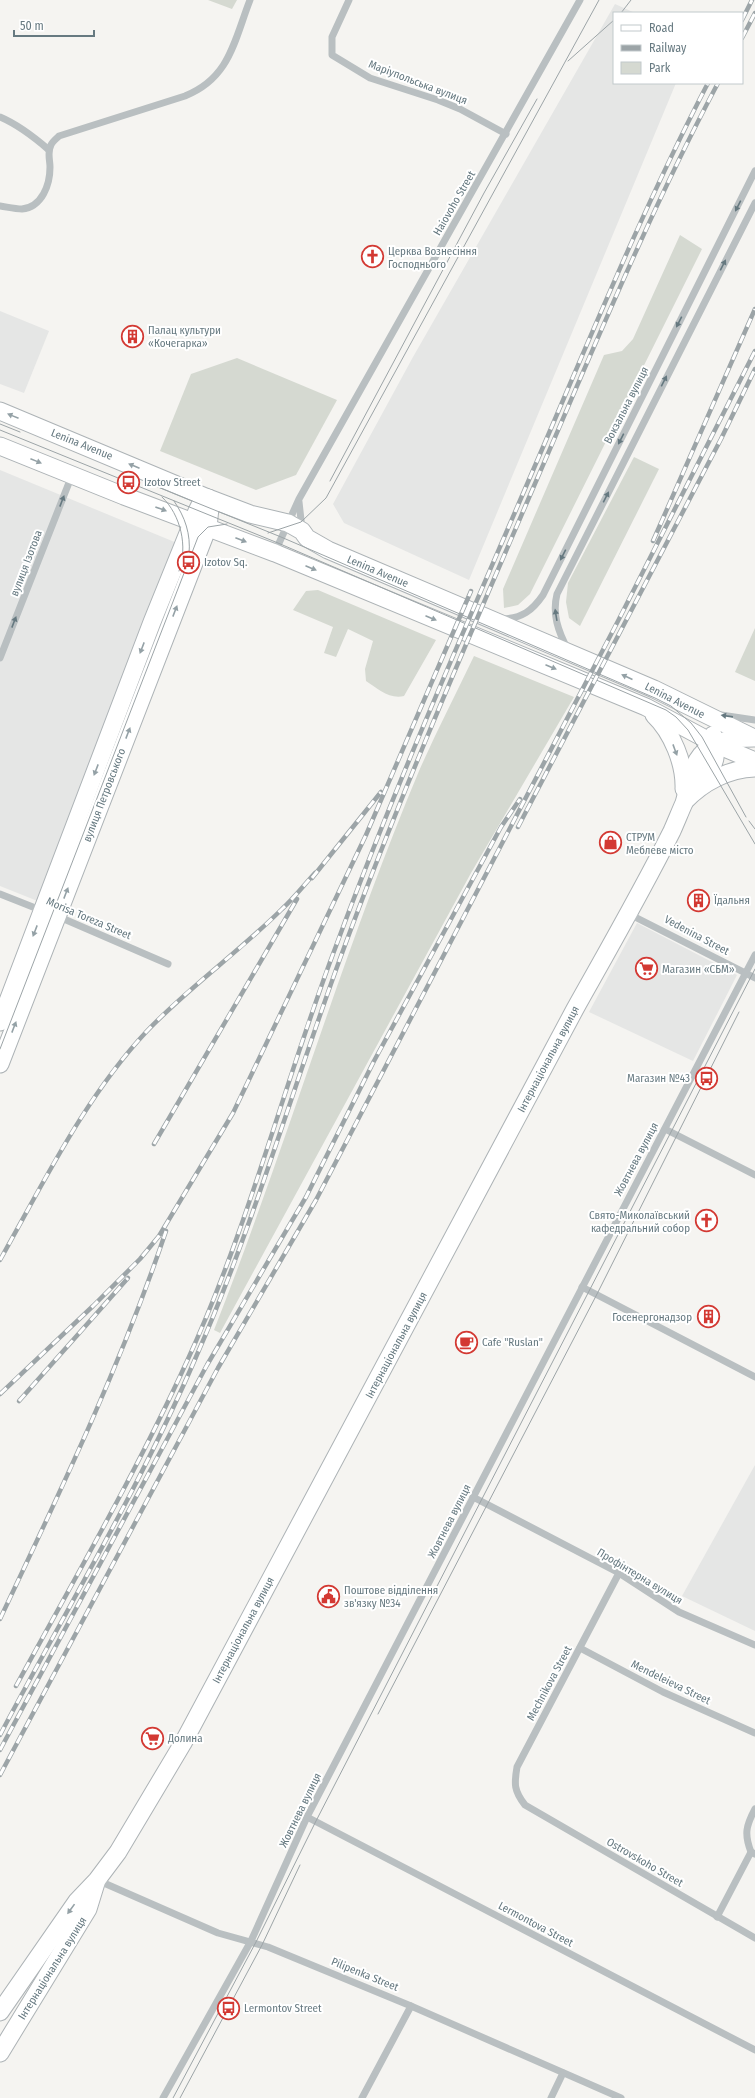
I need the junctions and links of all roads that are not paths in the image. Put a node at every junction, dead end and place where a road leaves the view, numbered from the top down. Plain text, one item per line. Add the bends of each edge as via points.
1 (250, 0) edge
2 (349, 0) edge
3 (580, 0) edge
4 (0, 117) edge
5 (506, 134) junction
6 (49, 150) junction
7 (755, 171) edge
8 (755, 203) edge
9 (0, 206) edge
10 (0, 410) edge
11 (0, 446) edge
12 (72, 476) junction
13 (208, 498) junction
14 (299, 500) junction
15 (250, 514) junction
16 (200, 524) junction
17 (295, 527) junction
18 (275, 553) junction
19 (493, 620) junction
20 (569, 652) junction
21 (0, 658) edge
22 (646, 707) junction
23 (700, 713) junction
24 (755, 720) edge
25 (755, 739) edge
26 (715, 744) junction
27 (755, 761) edge
28 (755, 768) edge
29 (704, 783) junction
30 (684, 803) junction
31 (0, 894) edge
32 (50, 914) junction
33 (629, 914) junction
34 (755, 955) edge
35 (168, 964) dead end
36 (746, 973) junction
37 (755, 978) edge
38 (0, 1022) edge
39 (0, 1064) edge
40 (665, 1129) junction
41 (755, 1175) edge
42 (582, 1287) junction
43 (755, 1378) edge
44 (474, 1497) junction
45 (619, 1573) junction
46 (755, 1645) edge
47 (580, 1648) junction
48 (755, 1733) edge
49 (525, 1805) joint
50 (755, 1809) edge
51 (307, 1817) junction
52 (753, 1853) edge
53 (97, 1880) junction
54 (717, 1917) junction
55 (755, 1938) edge
56 (251, 1941) junction
57 (411, 2006) junction
58 (0, 2012) edge
59 (755, 2050) edge
60 (0, 2053) edge
61 (563, 2073) junction
62 (163, 2098) edge
63 (362, 2098) edge
64 (551, 2098) edge
65 (620, 2098) edge

1 - 6 street via 226,62 210,83 185,96 59,136
2 - 5 street, Маріупольська вулиця via 332,37 332,55 370,78 460,109
3 - 5 street, Haiovoho Street
4 - 6 street via 34,137
5 - 14 street, Haiovoho Street
6 - 9 street via 50,177 38,202 32,207 21,209
7 -> 19 street, Вокзальна вулиця via 543,595 530,612 513,619
20 -> 8 street via 555,613 557,594
13 -> 10 main road, Lenina Avenue
11 -> 12 main road, Lenina Avenue
12 -> 16 main road, Lenina Avenue
21 -> 12 street, вулиця Ізотова
13 - 15 main road, Lenina Avenue
13 - 16 main road, вулиця Петровського via 200,505
14 - 15 street, Haiovoho Street via 292,509 282,515
14 - 17 street, Haiovoho Street
14 - 17 street, Haiovoho Street
15 - 17 main road, Lenina Avenue
16 -> 18 main road, Lenina Avenue
16 - 32 main road, вулиця Петровського via 152,622
17 - 18 street, Haiovoho Street
17 - 19 main road, Lenina Avenue via 307,538 328,550
18 -> 22 main road, Lenina Avenue
19 - 20 main road, Lenina Avenue
23 -> 20 main road, Lenina Avenue via 654,689
22 - 26 main road, Lenina Avenue
22 -> 30 main road, Lenina Avenue via 670,736 684,781
24 -> 23 street
23 - 25 main road, Lenina Avenue
23 - 26 main road via 711,730
25 - 26 main road, Інтернаціональна вулиця
26 - 27 main road, Lenina Avenue
26 - 29 main road via 715,761
26 - 30 main road, Інтернаціональна вулиця via 702,753 696,762
28 - 29 main road, Інтернаціональна вулиця via 737,771
29 - 30 main road, Інтернаціональна вулиця
30 - 33 main road, Інтернаціональна вулиця
31 - 32 street, Morisa Toreza Street
32 - 35 street, Morisa Toreza Street
32 -> 38 main road, вулиця Петровського
39 -> 32 main road, вулиця Петровського
33 - 36 street, Vedenina Street
33 - 53 main road, Інтернаціональна вулиця via 575,1009 183,1743 118,1852
34 - 36 street, Жовтнева вулиця
36 - 37 street, Vedenina Street
36 - 40 street, Жовтнева вулиця
40 - 41 street
40 - 42 street, Жовтнева вулиця
42 - 43 street
42 - 44 street, Жовтнева вулиця
44 - 45 street, Профінтерна вулиця
44 - 51 street, Жовтнева вулиця
45 - 46 street, Профінтерна вулиця via 679,1612
45 - 47 street, Mechnikova Street
47 - 48 street, Mendeleieva Street via 663,1692
47 - 49 street, Mechnikova Street via 517,1767 516,1794
49 - 54 street, Ostrovskoho Street
50 - 52 street via 746,1832 746,1840
51 - 56 street, Жовтнева вулиця
51 - 59 street, Lermontova Street
52 - 54 street
53 - 56 street, Pilipenka Street via 218,1933
53 -> 58 main road, Інтернаціональна вулиця via 77,1901
53 - 60 main road, Інтернаціональна вулиця via 88,1909
54 - 55 street, Ostrovskoho Street
56 - 57 street, Pilipenka Street
56 - 62 street, Жовтнева вулиця
57 - 61 street, Pilipenka Street
57 - 63 street
61 - 64 street
61 - 65 street, Pilipenka Street

